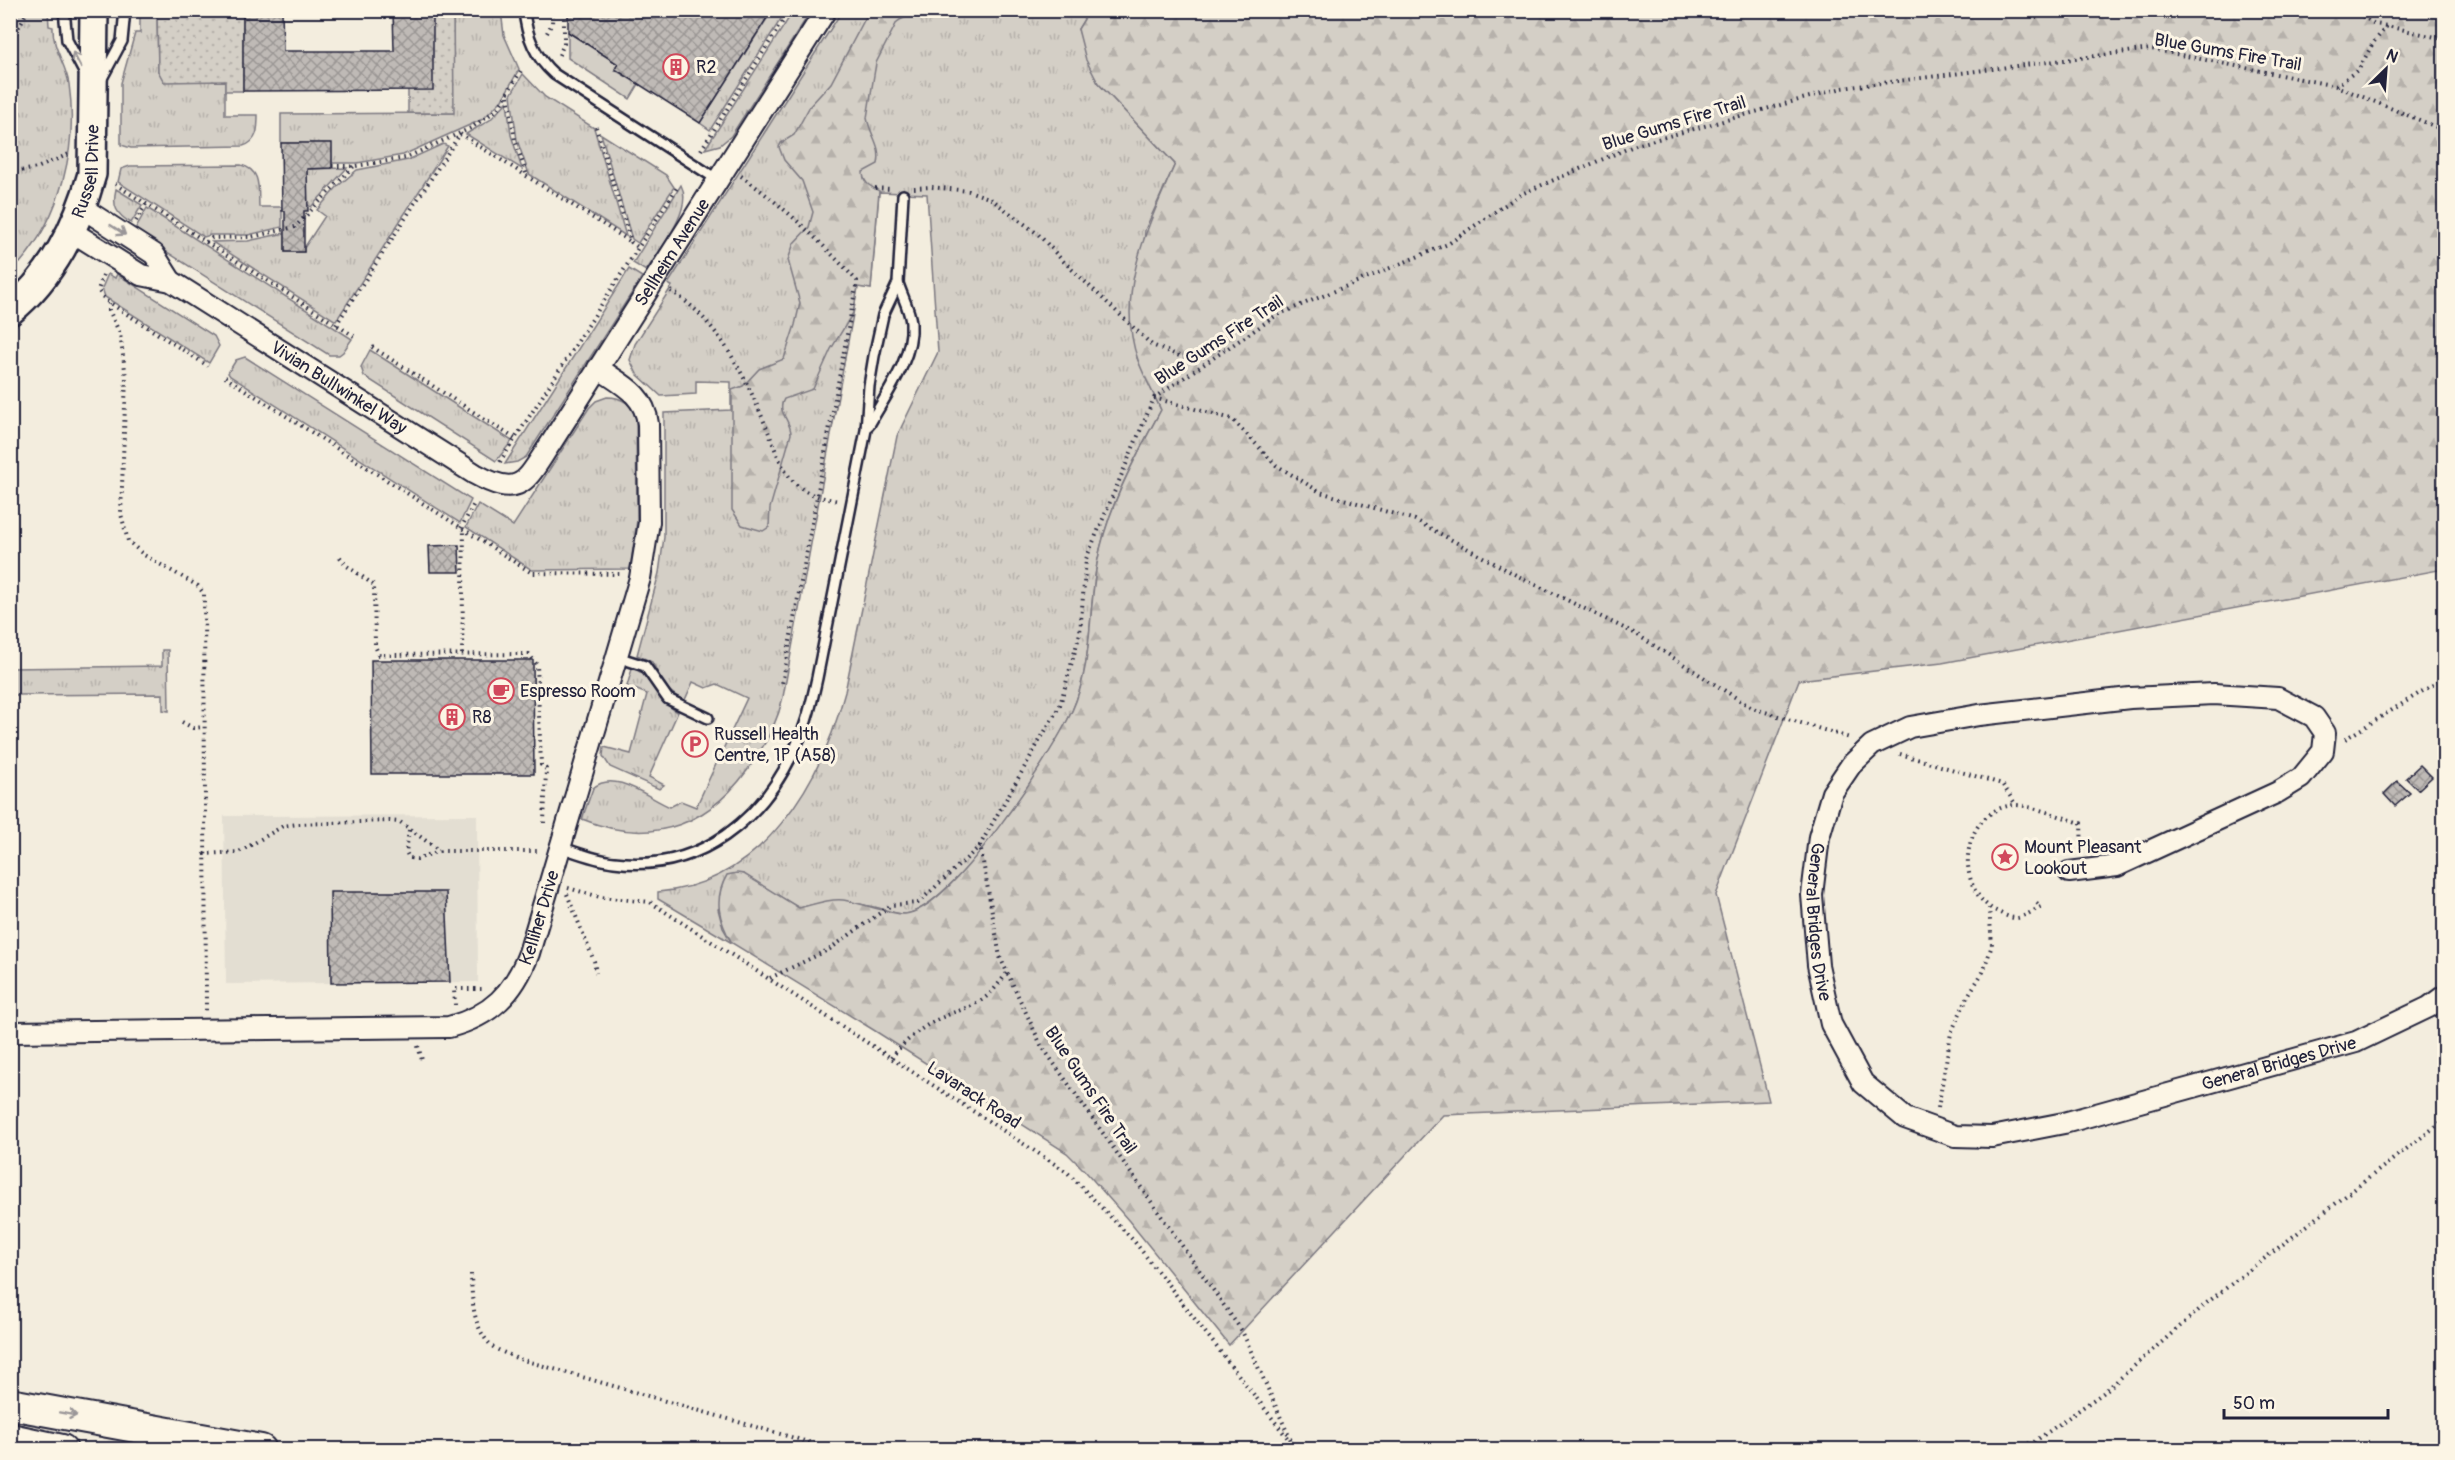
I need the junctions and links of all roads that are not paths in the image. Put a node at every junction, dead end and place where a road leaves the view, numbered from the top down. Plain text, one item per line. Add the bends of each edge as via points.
1 (64, 10) edge
2 (94, 10) edge
3 (125, 10) edge
4 (524, 10) edge
5 (826, 10) edge
6 (94, 90) junction
7 (723, 173) junction
8 (905, 190) road end
9 (76, 219) junction
10 (898, 284) junction
11 (10, 311) edge
12 (598, 368) junction
13 (866, 430) junction
14 (510, 486) joint
15 (617, 657) junction
16 (708, 718) dead end
17 (552, 847) junction
18 (2076, 871) road end
19 (2445, 996) edge
20 (10, 1032) edge
21 (10, 1404) edge
22 (10, 1439) edge
23 (62, 1449) edge
24 (261, 1449) edge

6 -> 1 lane via 67,40
2 - 6 street, Russell Drive
3 - 6 lane via 122,41
4 - 7 lane via 533,47 554,74
5 - 7 street, Sellheim Avenue
6 - 9 street, Russell Drive via 92,174
7 - 12 street, Sellheim Avenue
8 - 10 lane
9 - 11 street, Russell Drive via 56,259
9 - 14 street, Vivian Bullwinkel Way via 154,254 171,281 468,470 488,482
10 - 13 lane via 880,328 869,386
10 - 13 lane via 910,319 909,344 903,363
12 - 14 street, Sellheim Avenue via 529,476
12 - 15 street, Kelliher Drive via 638,396 646,409 648,424 646,548
13 - 17 lane via 808,715 792,755 766,796 719,840 678,859 617,862
15 - 16 lane via 645,666 668,699
15 - 17 street, Kelliher Drive
17 - 20 street, Kelliher Drive via 529,953 517,981 495,1005 463,1023 440,1027
18 - 19 street, General Bridges Drive via 2117,866 2271,795 2301,778 2323,751 2325,733 2314,717 2278,698 2214,694 2130,698 1979,715 1910,727 1872,745 1851,765 1832,793 1819,837 1812,895 1818,965 1831,1024 1863,1083 1905,1118 1954,1136 1992,1137 2064,1123 2356,1042
21 -> 24 main road
22 - 23 main road

